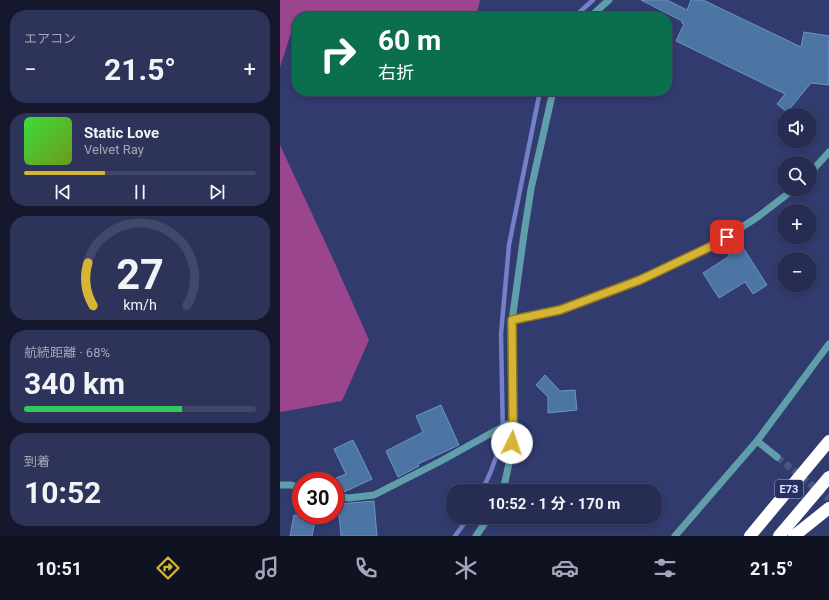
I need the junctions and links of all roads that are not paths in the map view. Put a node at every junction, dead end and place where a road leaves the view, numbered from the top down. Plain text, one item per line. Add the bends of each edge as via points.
1 (609, 0) edge
2 (596, 12) edge
3 (552, 96) edge
4 (829, 152) edge
5 (817, 165) edge
6 (785, 196) edge
7 (512, 320) junction
8 (829, 344) edge
9 (510, 422) junction
10 (757, 441) junction
11 (829, 441) edge
12 (777, 457) tunnel mouth
13 (829, 477) edge
14 (505, 484) edge
15 (280, 485) edge
16 (292, 485) edge
17 (344, 497) edge
18 (829, 508) edge
19 (484, 524) edge
20 (476, 536) edge
21 (675, 536) edge
22 (750, 536) edge
23 (779, 536) edge
24 (794, 536) edge

1 - 2 street
3 - 7 street via 531,189
4 - 5 street
6 - 7 street via 716,244 640,280 560,310
7 - 9 street
8 - 10 street
9 - 14 street via 511,454
9 - 17 street via 374,495
10 - 12 street
10 - 21 street
11 - 22 highway, E73
13 - 23 highway, E73
15 - 16 street
18 - 24 highway
19 - 20 street

